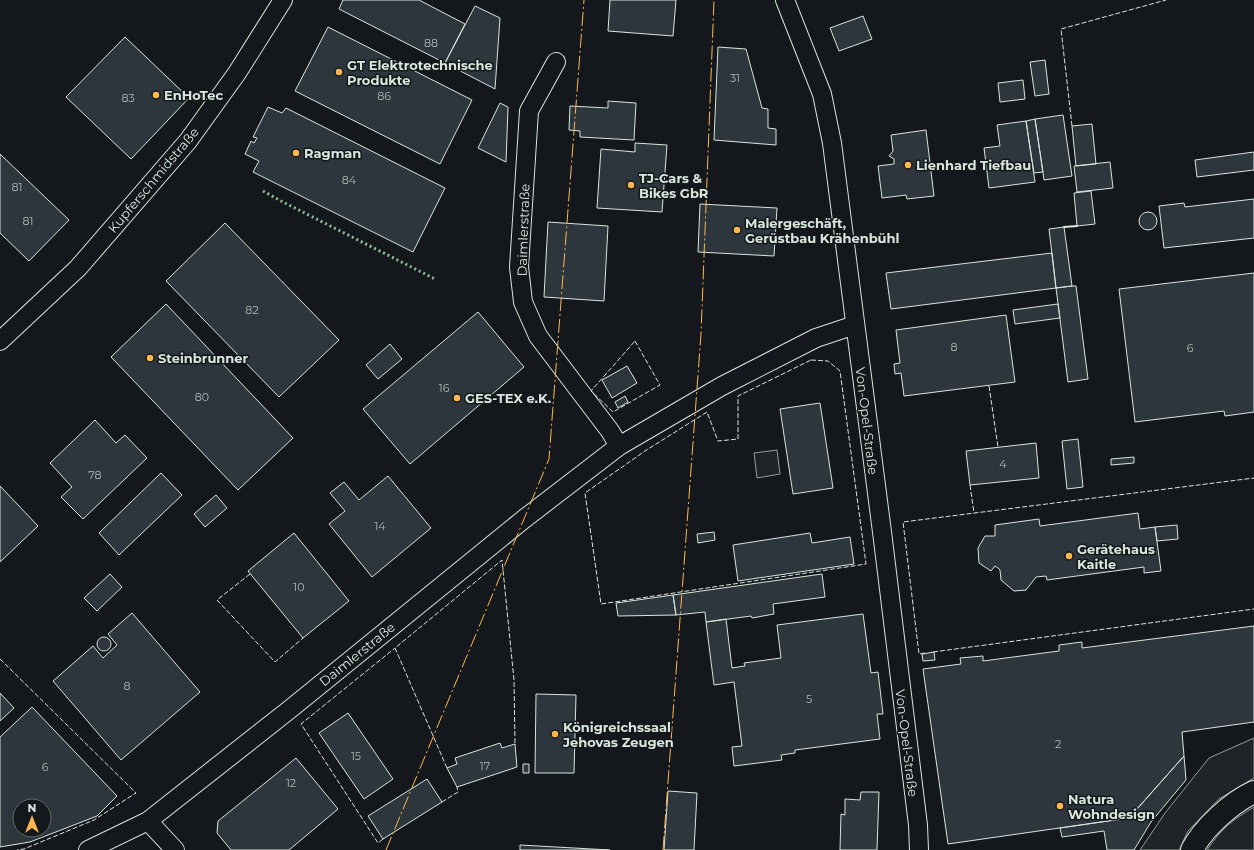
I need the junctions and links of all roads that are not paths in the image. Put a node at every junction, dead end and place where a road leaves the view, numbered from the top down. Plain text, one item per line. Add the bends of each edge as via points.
1 (283, 0) edge
2 (785, 0) edge
3 (556, 62) dead end
4 (855, 325) junction
5 (0, 341) edge
6 (619, 446) junction
7 (1254, 792) edge
8 (148, 821) junction
9 (88, 850) edge
10 (175, 850) edge
11 (919, 850) edge
12 (1192, 850) edge

1 - 5 street, Kupferschmidstraße via 237,73 188,142 78,268
2 - 4 street, Von-Opel-Straße via 822,94 832,143
3 - 6 street, Daimlerstraße via 529,111 518,267 523,302 538,336
4 - 6 street, Daimlerstraße via 816,338 722,386
4 - 11 street, Von-Opel-Straße via 918,825
6 - 8 street, Daimlerstraße via 524,519
7 - 12 main road via 1222,813
8 - 9 street, Daimlerstraße
8 - 10 street

